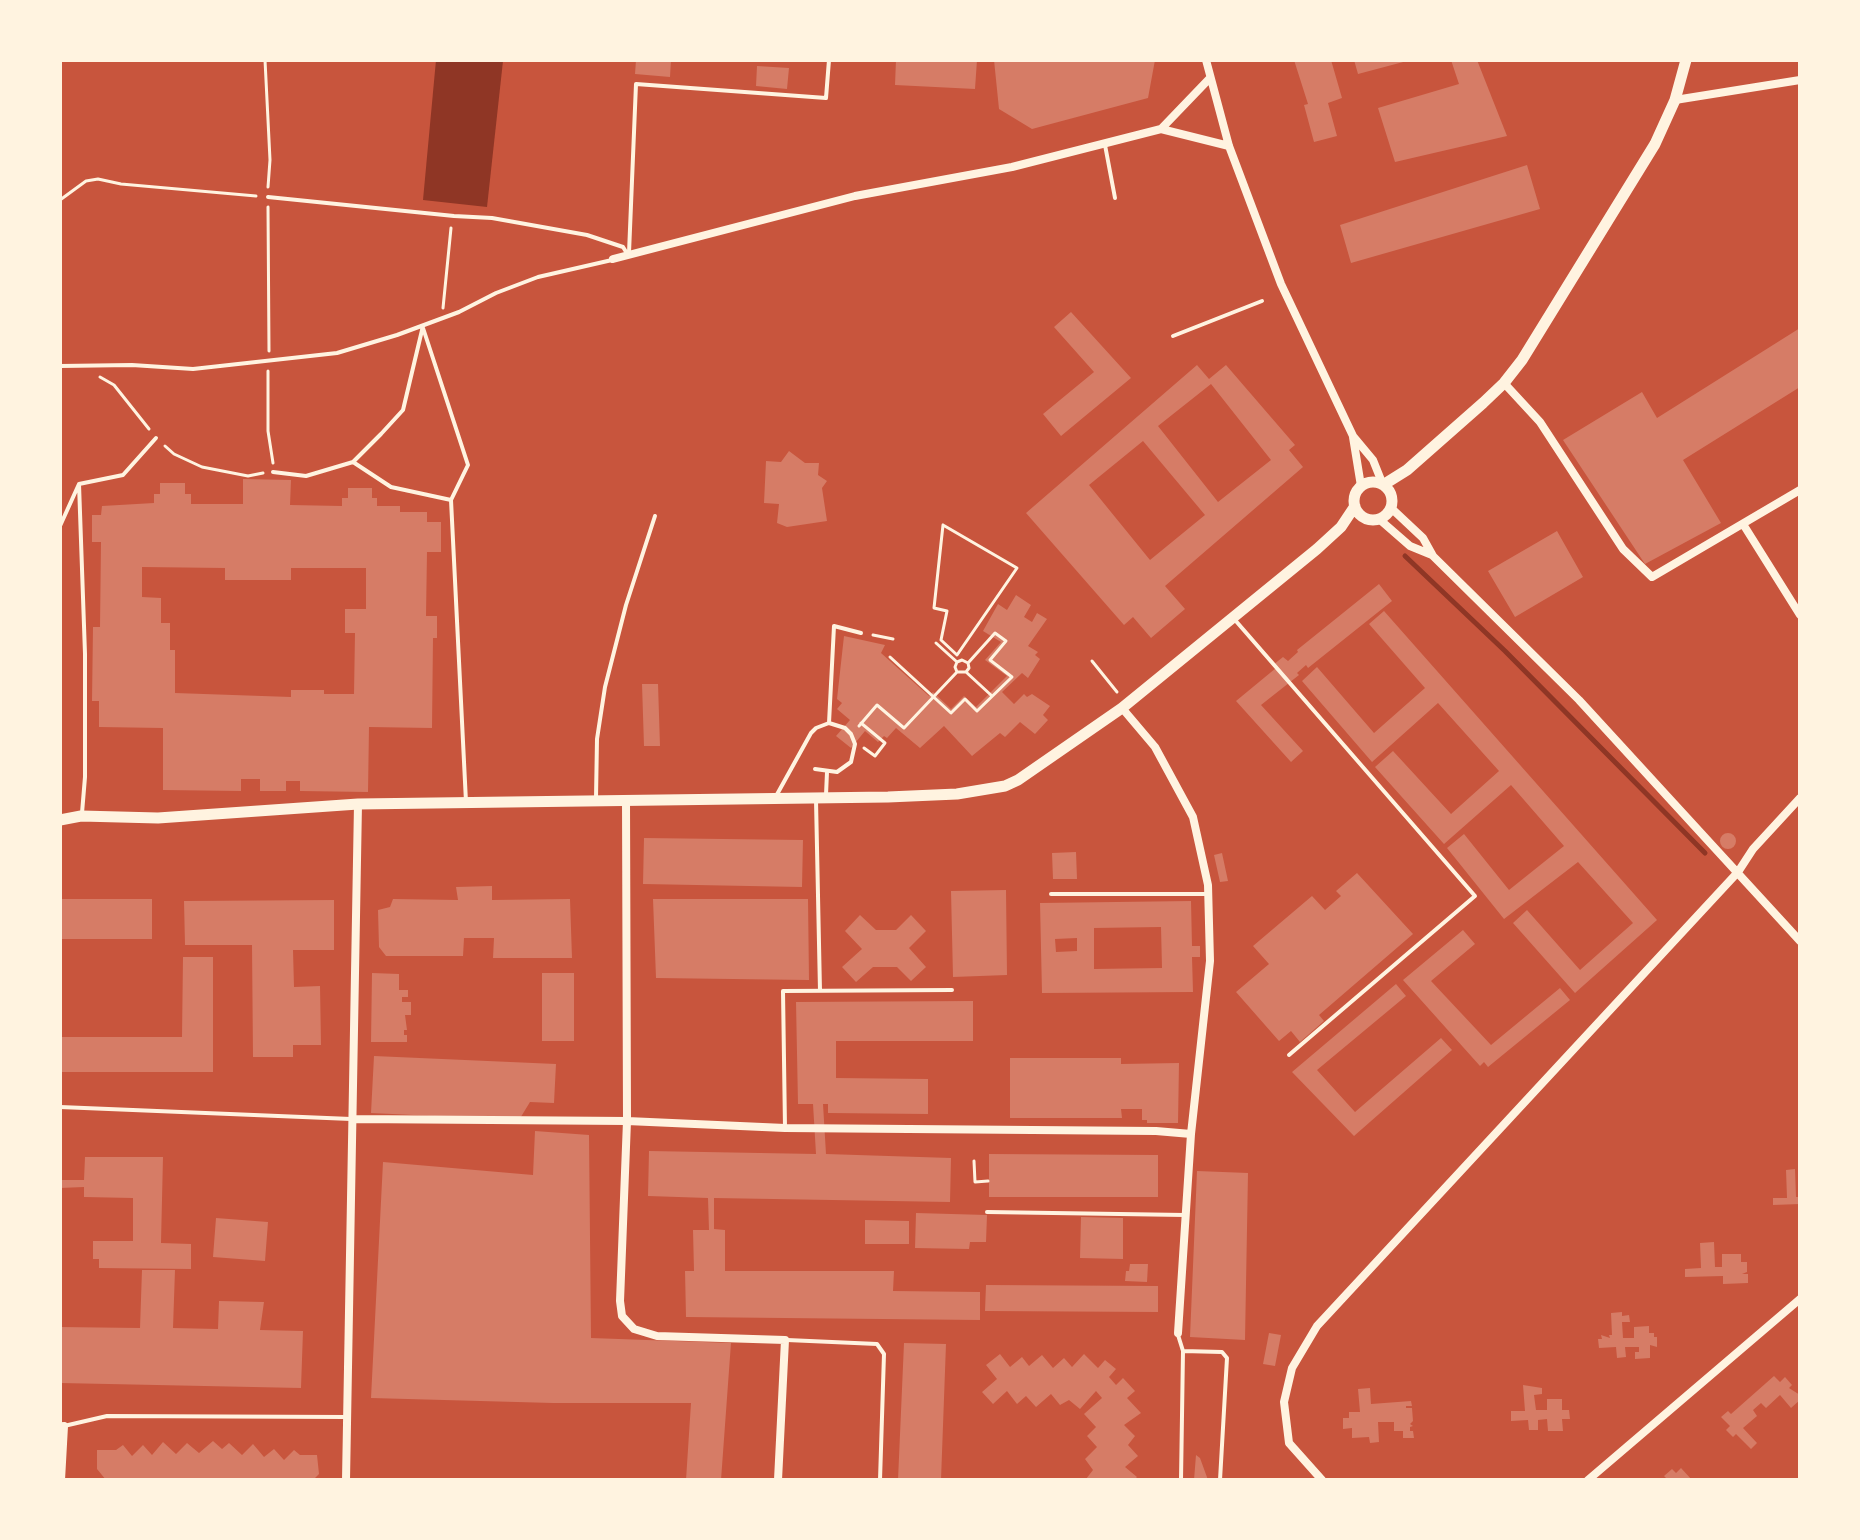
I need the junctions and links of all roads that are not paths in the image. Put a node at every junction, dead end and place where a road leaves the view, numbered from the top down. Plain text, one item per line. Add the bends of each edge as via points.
1 (829, 60) edge
2 (1206, 60) edge
3 (1686, 60) edge
4 (1210, 78) junction
5 (1800, 80) edge
6 (1675, 100) junction
7 (1161, 129) junction
8 (1104, 143) junction
9 (1229, 146) junction
10 (268, 197) road end
11 (1115, 198) dead end
12 (629, 256) junction
13 (613, 259) joint
14 (1262, 301) dead end
15 (423, 326) junction
16 (1173, 336) dead end
17 (60, 366) edge
18 (1504, 383) junction
19 (1353, 436) junction
20 (156, 438) road end
21 (353, 462) junction
22 (1407, 470) junction
23 (273, 472) road end
24 (79, 484) junction
25 (1383, 485) junction
26 (1361, 486) junction
27 (1800, 490) edge
28 (451, 500) junction
29 (1391, 502) junction
30 (1355, 506) junction
31 (655, 516) dead end
32 (1363, 517) junction
33 (1379, 519) junction
34 (1743, 524) junction
35 (60, 526) edge
36 (1341, 527) junction
37 (1433, 556) junction
38 (1800, 615) edge
39 (1233, 618) junction
40 (861, 633) road end
41 (1122, 708) junction
42 (829, 723) junction
43 (815, 769) dead end
44 (827, 772) junction
45 (775, 798) junction
46 (821, 798) junction
47 (1800, 798) edge
48 (595, 800) junction
49 (626, 800) junction
50 (466, 802) junction
51 (358, 804) junction
52 (81, 816) junction
53 (60, 820) edge
54 (1738, 872) junction
55 (1051, 894) dead end
56 (1208, 894) junction
57 (1800, 941) edge
58 (952, 990) dead end
59 (820, 991) junction
60 (1289, 1055) dead end
61 (60, 1107) edge
62 (354, 1119) junction
63 (627, 1121) junction
64 (785, 1128) junction
65 (1191, 1134) junction
66 (987, 1212) dead end
67 (1187, 1215) junction
68 (1800, 1299) edge
69 (1178, 1333) joint
70 (785, 1340) junction
71 (1183, 1351) junction
72 (348, 1417) junction
73 (62, 1425) edge
74 (61, 1480) edge
75 (346, 1480) edge
76 (778, 1480) edge
77 (880, 1480) edge
78 (1181, 1480) edge
79 (1220, 1480) edge
80 (1322, 1480) edge
81 (1588, 1480) edge

1 - 12 lane via 826,98 636,84
2 - 4 street
3 - 6 street
4 - 7 street
4 - 9 street
5 - 6 street
6 - 18 street via 1655,144
7 - 8 street
7 - 9 street
8 - 11 lane
8 - 12 street via 1012,167 855,196
9 - 19 street via 1281,284
10 - 12 lane via 492,218 587,235 623,247
12 - 13 street
13 - 15 lane via 538,277
14 - 16 lane
15 - 17 lane via 337,353 193,369
15 - 21 lane via 403,410
15 - 28 lane via 468,465
18 - 22 street
18 - 34 street via 1540,422 1623,549 1652,577
19 - 25 street via 1373,460
19 - 26 street
20 - 24 lane via 123,475
21 - 23 lane via 306,476
21 - 28 lane via 391,487
22 - 25 street
22 - 29 street
24 - 35 lane
24 - 52 lane via 85,654
25 - 26 street
25 - 29 street
26 - 30 street
27 - 34 street
28 - 50 lane
29 - 33 street
29 - 37 street
30 - 32 street
30 - 36 street
31 - 48 lane via 605,687
32 - 33 street
32 - 36 street
33 - 37 street via 1410,546
34 - 38 street
36 - 39 street
37 - 54 street via 1579,700
39 - 41 street
39 - 60 lane via 1475,896
40 - 42 lane via 834,626
41 - 46 street via 1005,786 957,794
41 - 56 street via 1155,747 1193,817
42 - 44 lane via 845,728 855,744 851,762
42 - 45 lane via 811,733
43 - 44 lane
44 - 46 lane
45 - 46 street
45 - 49 street
46 - 59 lane
47 - 54 street
48 - 49 street
48 - 50 street
49 - 63 street
50 - 51 street
51 - 52 street via 158,818
51 - 62 street
52 - 53 street
54 - 57 street
54 - 80 street via 1317,1326 1292,1368 1284,1402 1289,1443
55 - 56 lane
56 - 65 street via 1210,961
58 - 59 lane
59 - 64 lane via 783,991
61 - 62 lane
62 - 63 street
62 - 72 street
63 - 64 street
63 - 70 street via 622,1316 634,1329 657,1336
64 - 65 street
65 - 67 street
66 - 67 lane
67 - 69 street
68 - 81 street
69 - 71 lane
70 - 76 street
70 - 77 lane via 877,1344 884,1354
71 - 78 lane
71 - 79 lane via 1222,1352 1227,1358
72 - 73 lane via 107,1416
72 - 75 street
73 - 74 street

